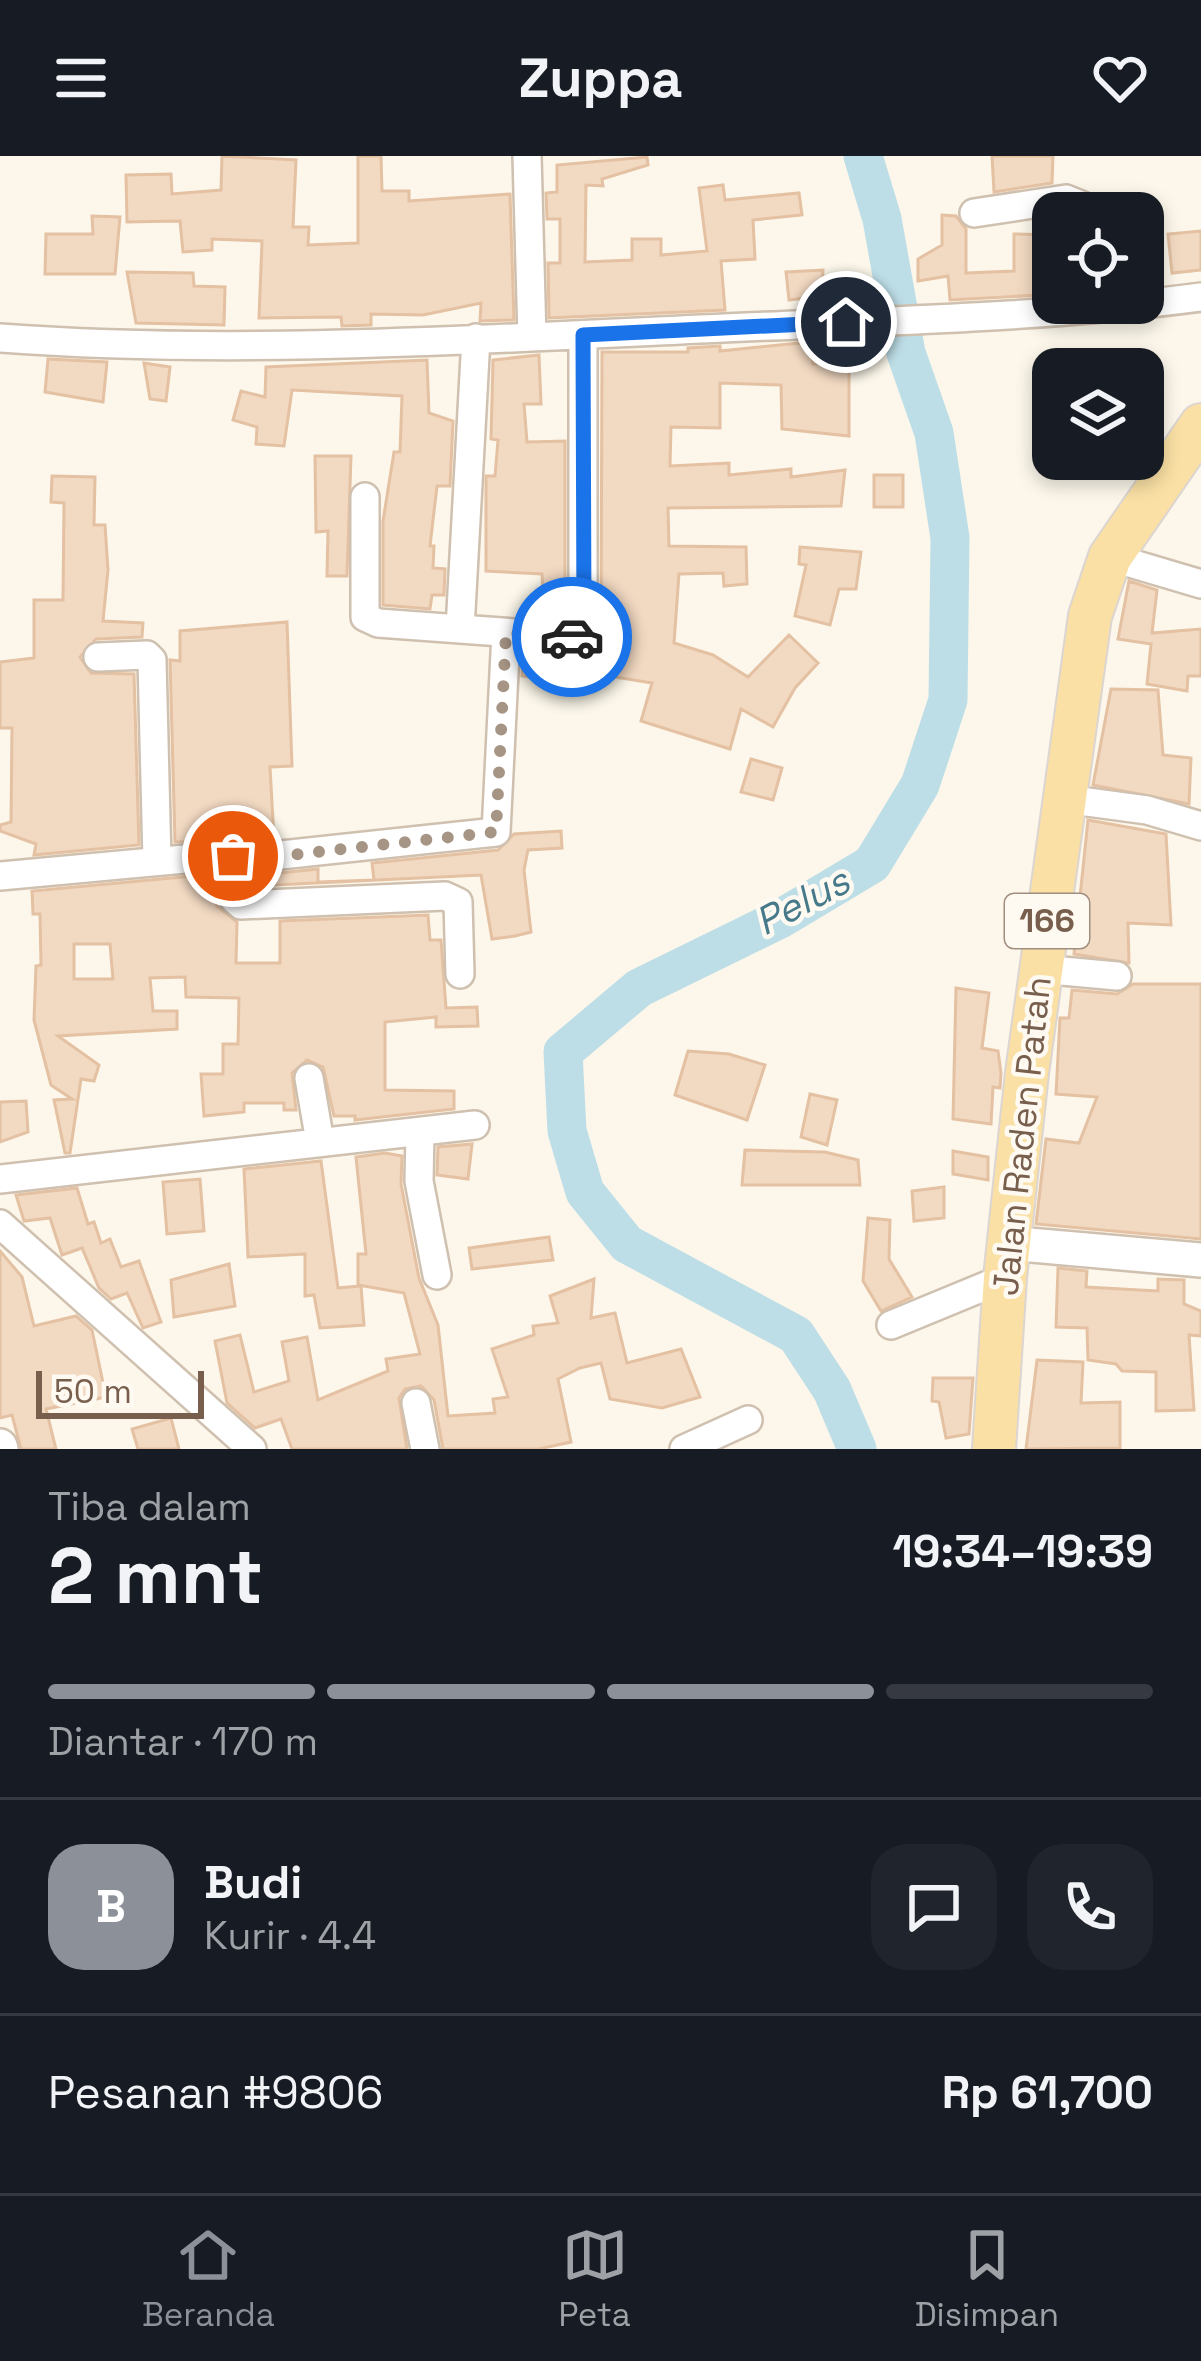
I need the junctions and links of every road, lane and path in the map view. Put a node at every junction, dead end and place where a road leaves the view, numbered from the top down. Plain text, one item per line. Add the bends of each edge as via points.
1 (526, 156) edge
2 (1032, 204) edge
3 (974, 213) dead end
4 (1201, 297) edge
5 (1164, 301) edge
6 (1032, 313) edge
7 (583, 335) junction
8 (0, 338) edge
9 (476, 338) junction
10 (532, 338) junction
11 (1196, 439) edge
12 (365, 497) dead end
13 (1110, 557) junction
14 (1201, 584) edge
15 (460, 629) junction
16 (506, 633) junction
17 (98, 657) dead end
18 (1065, 800) junction
19 (1201, 826) edge
20 (234, 860) junction
21 (158, 861) junction
22 (0, 876) edge
23 (1040, 969) junction
24 (460, 974) dead end
25 (1117, 976) dead end
26 (309, 1078) dead end
27 (475, 1125) dead end
28 (420, 1134) junction
29 (320, 1142) junction
30 (0, 1179) edge
31 (0, 1224) edge
32 (1201, 1260) edge
33 (1006, 1261) junction
34 (437, 1275) dead end
35 (891, 1325) dead end
36 (416, 1403) dead end
37 (748, 1420) dead end
38 (252, 1449) edge
39 (425, 1449) edge
40 (684, 1449) edge
41 (994, 1449) edge

1 - 10 street
2 - 3 street
4 - 5 street
6 - 7 street
7 - 10 street
7 - 16 street via 583,631
8 - 9 street
9 - 10 street
9 - 15 street
11 - 13 main road, Jalan Raden Patah / 166
12 - 15 street via 365,617
13 - 14 street
13 - 18 main road, Jalan Raden Patah / 166 via 1075,692
15 - 16 street
16 - 20 street via 496,832
17 - 21 street via 152,660
18 - 19 street
18 - 23 main road, Jalan Raden Patah / 166
20 - 21 street
20 - 24 street via 241,905 445,896 458,902
21 - 22 street
23 - 25 street
23 - 33 main road, Jalan Raden Patah / 166
26 - 29 street
27 - 28 street
28 - 29 street
28 - 34 street via 419,1180
29 - 30 street
31 - 38 street
32 - 33 street
33 - 35 street
33 - 41 main road, Jalan Raden Patah / 166
36 - 39 street
37 - 40 street

